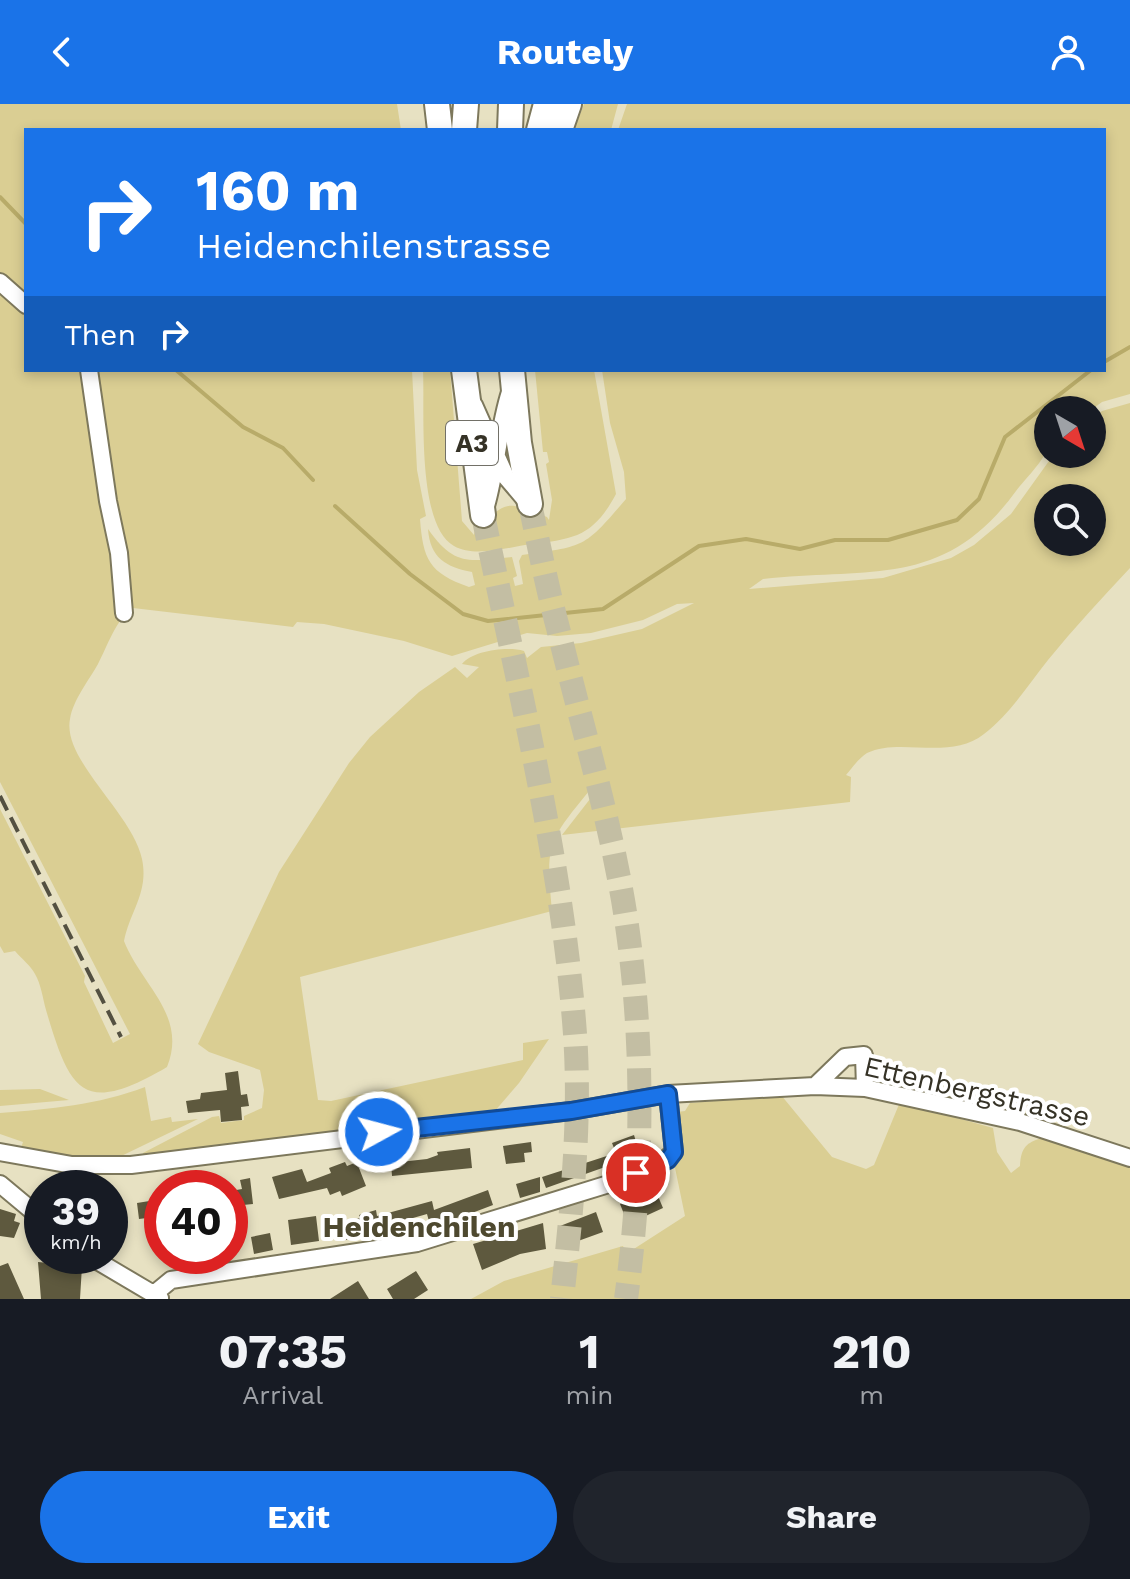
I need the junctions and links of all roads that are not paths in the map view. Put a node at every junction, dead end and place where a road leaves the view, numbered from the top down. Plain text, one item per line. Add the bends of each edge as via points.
1 (437, 104) edge
2 (466, 104) edge
3 (511, 104) edge
4 (546, 104) edge
5 (569, 104) edge
6 (440, 128) edge
7 (464, 128) edge
8 (510, 128) edge
9 (540, 128) edge
10 (561, 128) edge
11 (0, 282) edge
12 (24, 303) edge
13 (89, 372) edge
14 (512, 377) edge
15 (465, 379) edge
16 (496, 455) junction
17 (530, 504) joint
18 (483, 515) joint
19 (124, 613) dead end
20 (815, 1086) junction
21 (865, 1088) junction
22 (668, 1094) junction
23 (0, 1152) edge
24 (1130, 1158) edge
25 (0, 1184) edge
26 (24, 1204) edge
27 (120, 1274) edge
28 (158, 1296) edge

1 - 6 highway
2 - 7 highway
3 - 8 highway
4 - 9 highway
5 - 10 highway
11 - 12 street
13 - 19 street
14 - 16 street
14 - 17 highway, A3
15 - 16 street
15 - 18 highway, A3
16 - 17 street via 506,477
16 - 18 street
20 - 21 street, Ettenbergstrasse
20 - 21 street via 845,1057 864,1055
20 - 22 street, Ettenbergstrasse
21 - 24 street, Ettenbergstrasse via 1020,1122
22 - 23 street, Ettenbergstrasse via 571,1111 131,1165 60,1164
22 - 28 street via 674,1152 668,1160 624,1178 417,1243 171,1280
25 - 26 street
27 - 28 street

